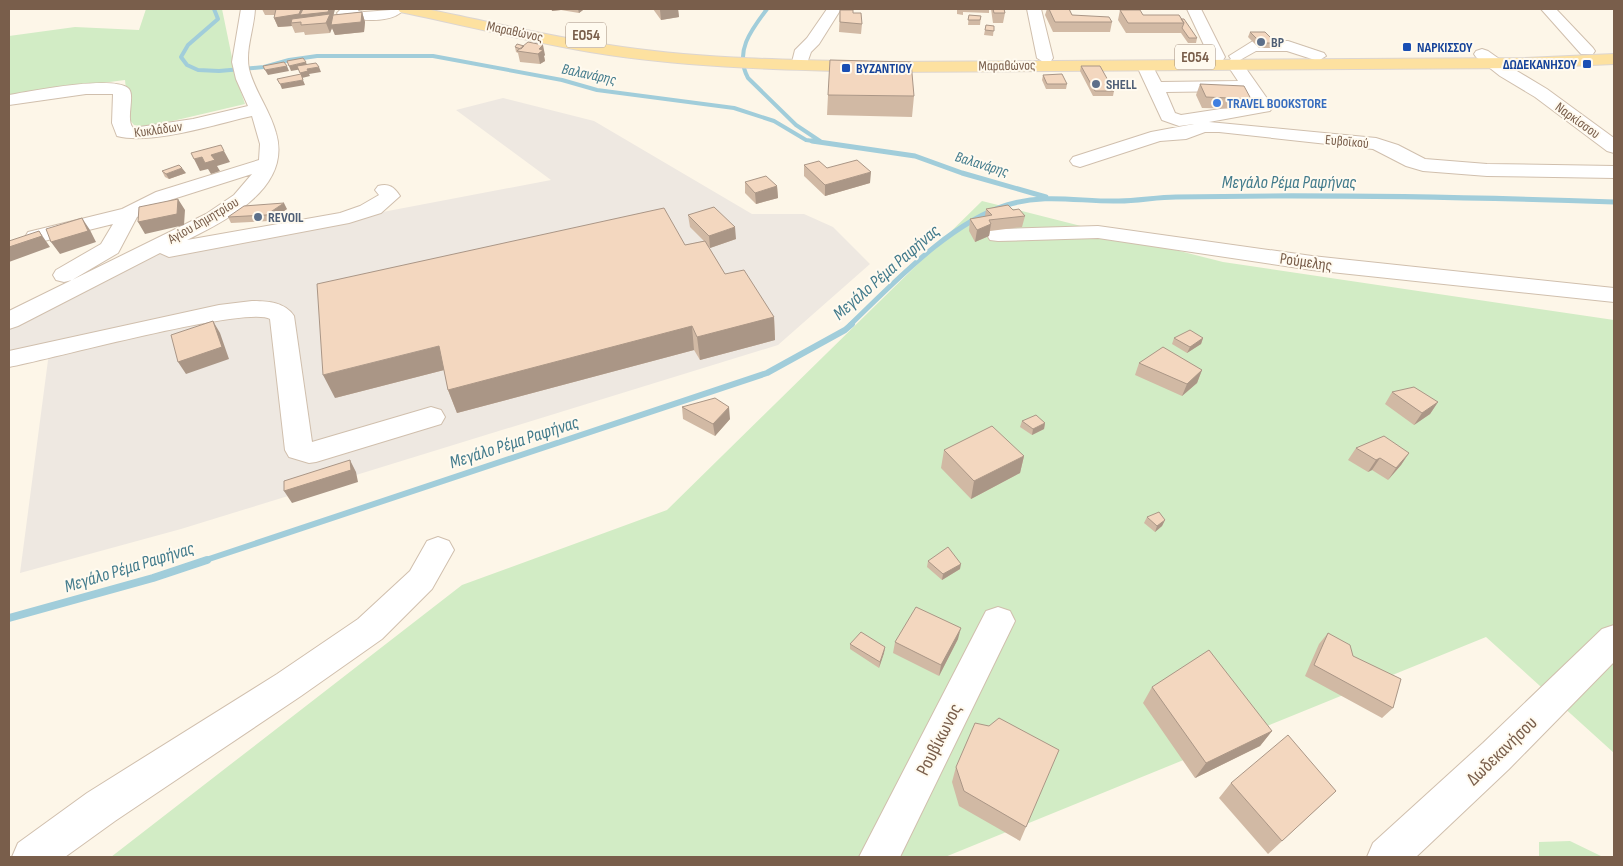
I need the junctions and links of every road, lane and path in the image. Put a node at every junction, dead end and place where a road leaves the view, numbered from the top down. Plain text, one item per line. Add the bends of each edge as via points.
1 (248, 9) edge
2 (352, 9) edge
3 (398, 9) edge
4 (406, 9) edge
5 (454, 9) edge
6 (834, 9) edge
7 (1034, 9) edge
8 (1194, 9) edge
9 (1548, 9) edge
10 (1614, 49) edge
11 (1587, 51) junction
12 (721, 57) junction
13 (808, 57) junction
14 (1217, 57) junction
15 (1045, 58) junction
16 (1496, 58) junction
17 (1614, 59) edge
18 (1236, 60) junction
19 (1144, 64) junction
20 (1249, 86) junction
21 (1155, 87) junction
22 (9, 100) edge
23 (258, 109) junction
24 (1614, 147) edge
25 (1080, 161) dead end
26 (268, 163) junction
27 (1614, 172) edge
28 (385, 190) dead end
29 (129, 213) junction
30 (998, 235) dead end
31 (36, 237) edge
32 (140, 255) junction
33 (1614, 295) edge
34 (9, 304) edge
35 (9, 321) edge
36 (9, 359) edge
37 (431, 417) dead end
38 (438, 550) dead end
39 (998, 621) dead end
40 (1614, 640) edge
41 (32, 857) edge
42 (879, 857) edge
43 (1386, 857) edge

1 - 23 street via 242,68
2 - 3 street via 344,13 356,17
4 - 12 main road, Μαραθώνος / ΕΟ54 via 584,46 634,53
5 - 12 main road, Μαραθώνος / ΕΟ54 via 604,39
6 - 13 street
7 - 15 street
8 - 14 street
9 - 11 street
10 - 11 main road, Μαραθώνος / ΕΟ54
11 - 16 main road, Μαραθώνος / ΕΟ54
12 - 13 main road, Μαραθώνος / ΕΟ54 via 763,60
13 - 15 main road, Μαραθώνος / ΕΟ54
13 - 19 main road, Μαραθώνος / ΕΟ54
14 - 15 main road, Μαραθώνος / ΕΟ54
14 - 18 main road, Μαραθώνος / ΕΟ54
16 - 17 main road, Μαραθώνος / ΕΟ54
16 - 18 main road, Μαραθώνος / ΕΟ54
16 - 18 main road, Μαραθώνος / ΕΟ54 via 1318,56
16 - 24 street, Ναρκίσσου
18 - 19 main road, Μαραθώνος / ΕΟ54
18 - 20 street
19 - 21 street
20 - 21 street
20 - 21 street via 1264,104 1262,108 1179,121 1168,116
22 - 23 street, Κυκλάδων via 118,88 123,96 121,126 124,132 133,134
23 - 26 street via 269,143
25 - 27 street, Ευβοϊκού via 1158,136 1186,133 1203,127 1376,144 1423,165 1487,170
26 - 29 street via 163,196
26 - 32 street, Αγίου Δημητρίου via 249,191 231,206
28 - 32 street via 390,196 382,205 342,219
29 - 31 street
29 - 34 street via 110,248
30 - 33 street, Ρούμελης via 1098,232 1312,263
32 - 35 street, Αγίου Δημητρίου
36 - 37 street via 219,312 246,308 270,310 282,316 299,450 316,452
38 - 41 street via 422,580 370,629 101,807
39 - 42 street, Ρουβίκωνος
40 - 43 street, Δωδεκανήσου via 1496,756

